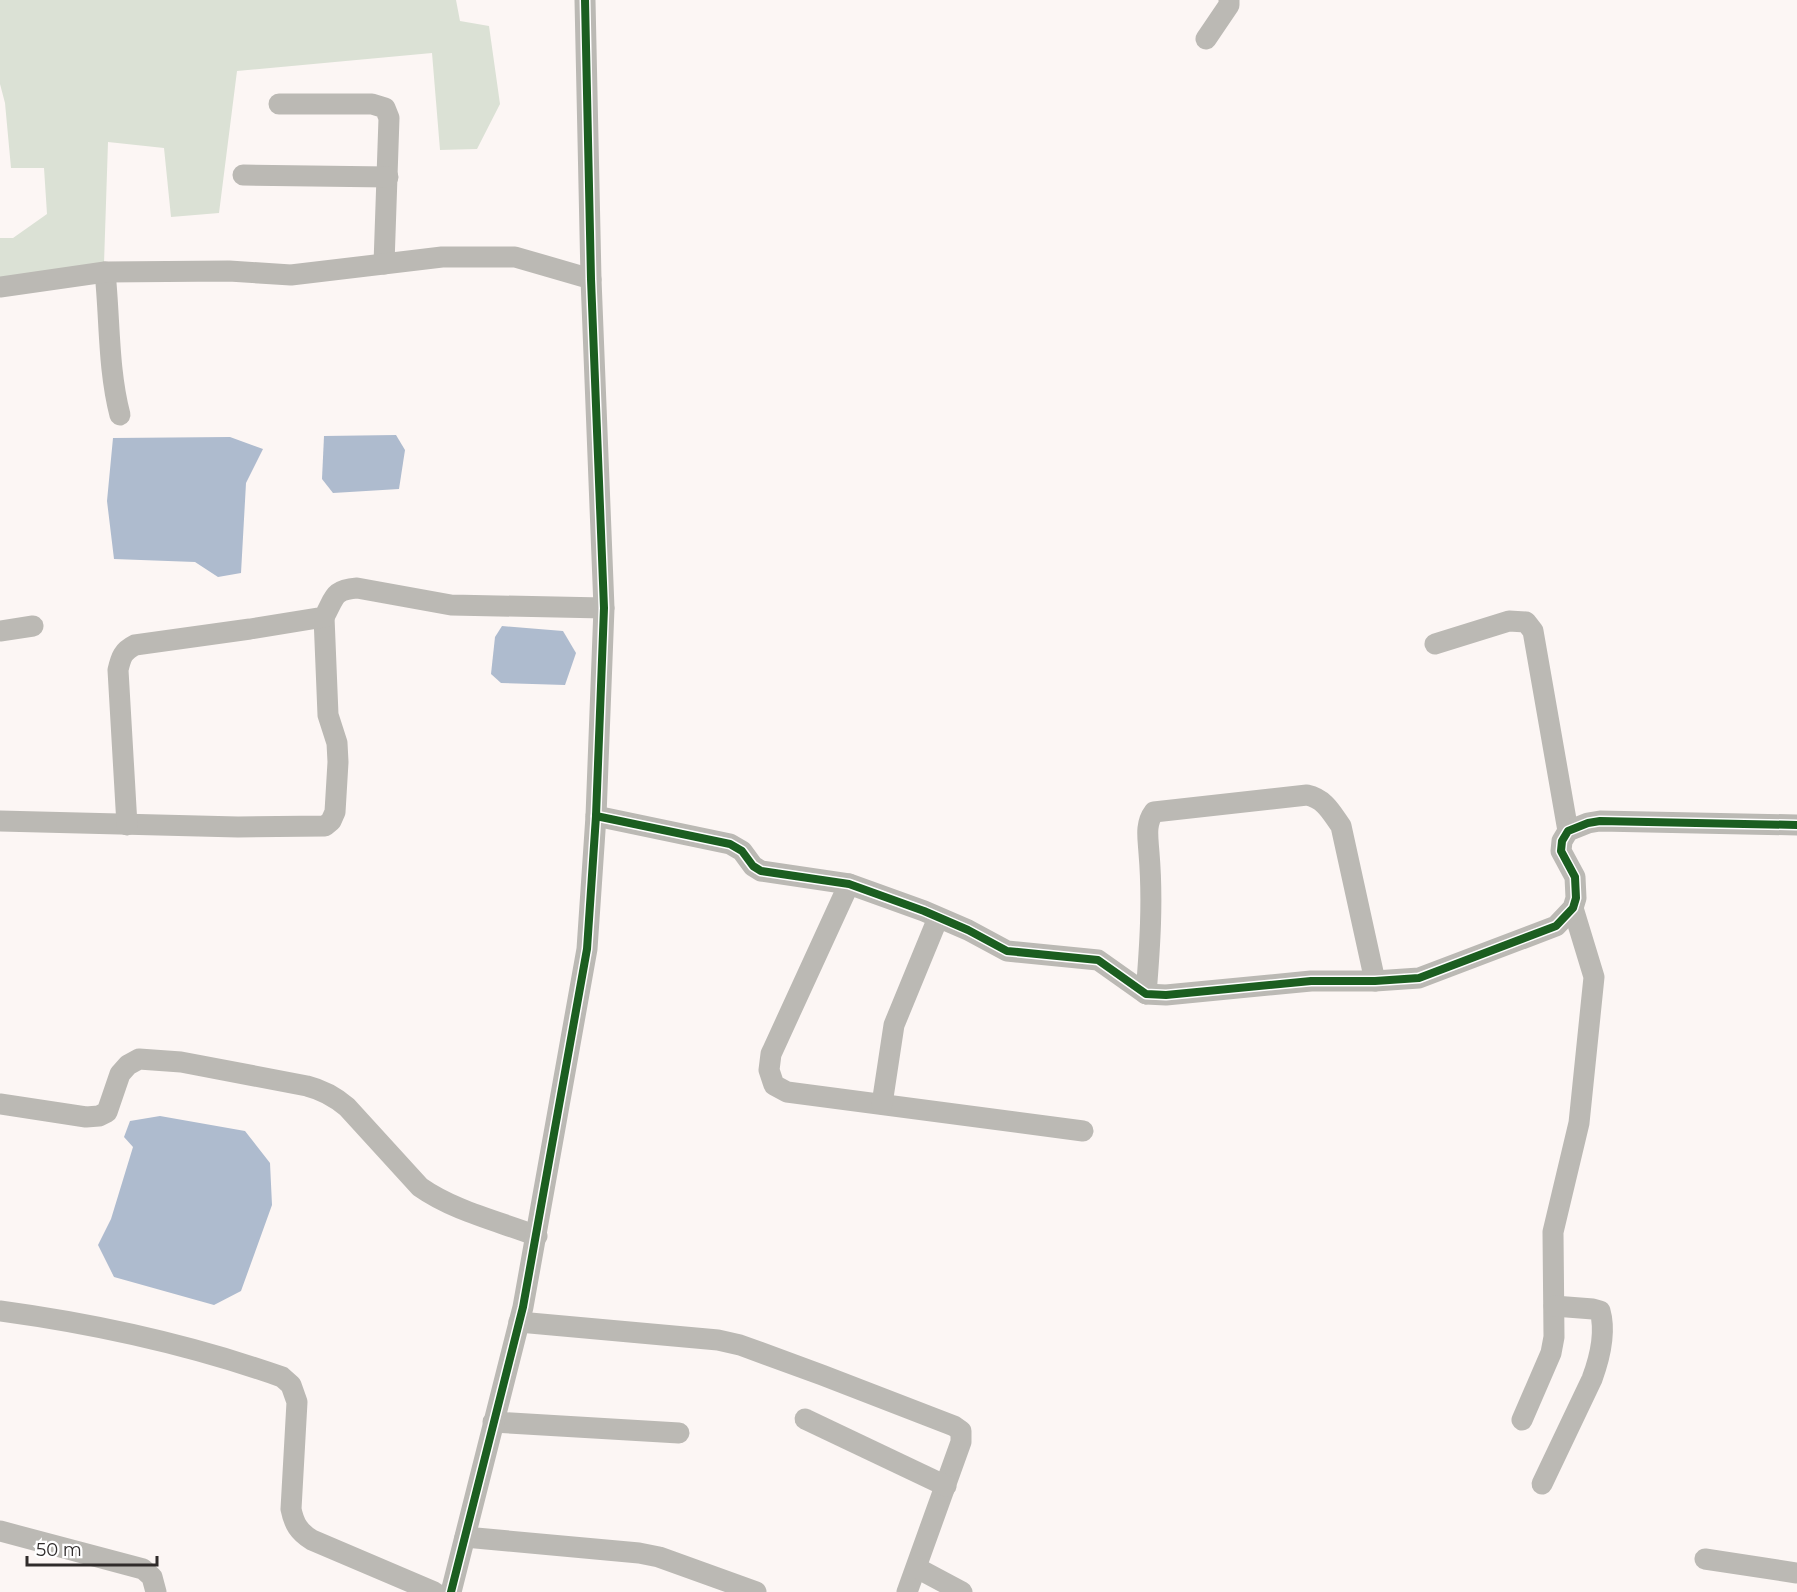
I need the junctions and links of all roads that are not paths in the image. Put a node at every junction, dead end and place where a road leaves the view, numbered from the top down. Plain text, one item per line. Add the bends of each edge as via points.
1 (585, 0) edge
2 (1229, 0) edge
3 (1206, 39) dead end
4 (279, 104) dead end
5 (243, 175) dead end
6 (388, 177) junction
7 (384, 264) junction
8 (105, 272) junction
9 (591, 279) junction
10 (0, 287) edge
11 (120, 416) dead end
12 (604, 608) junction
13 (324, 617) junction
14 (33, 626) dead end
15 (0, 631) edge
16 (1435, 644) dead end
17 (596, 816) junction
18 (0, 821) edge
19 (127, 825) junction
20 (1797, 825) edge
21 (1568, 831) junction
22 (849, 884) junction
23 (1574, 908) junction
24 (938, 918) junction
25 (1375, 981) junction
26 (1146, 994) junction
27 (0, 1104) edge
28 (882, 1104) junction
29 (1083, 1131) dead end
30 (537, 1236) junction
31 (1554, 1306) junction
32 (0, 1311) edge
33 (519, 1322) junction
34 (805, 1419) dead end
35 (1522, 1420) dead end
36 (493, 1422) junction
37 (678, 1433) dead end
38 (1542, 1484) dead end
39 (946, 1486) junction
40 (0, 1531) edge
41 (465, 1537) junction
42 (1705, 1559) dead end
43 (917, 1568) junction
44 (1797, 1573) edge
45 (156, 1592) edge
46 (434, 1592) edge
47 (451, 1592) edge
48 (756, 1592) edge
49 (907, 1592) edge
50 (962, 1592) edge

1 - 9 street
2 - 3 street
4 - 6 street via 372,104 385,108 389,118
5 - 6 street
6 - 7 street
7 - 8 street via 291,275 230,271
7 - 9 street via 442,257 515,257
8 - 10 street
8 - 11 street via 114,394
9 - 12 street
12 - 13 street via 451,605 357,588 335,594
12 - 17 street
13 - 19 street via 126,649 118,670
13 - 19 street via 328,715 338,743 331,821 313,827
14 - 15 street
16 - 21 street via 1509,621 1526,622 1533,631
17 - 22 street via 730,844 742,850 761,871
17 - 30 street via 585,956
18 - 19 street
20 - 21 street via 1600,821
21 - 23 street via 1561,851 1575,877
22 - 24 street
22 - 28 street via 771,1054 769,1070 774,1085 787,1092
23 - 25 street via 1556,926 1437,972 1419,978
23 - 31 street via 1593,977 1580,1123 1553,1232
24 - 26 street via 1007,951 1098,960
24 - 28 street via 894,1025
25 - 26 street via 1311,981
25 - 26 street via 1341,826 1328,806 1307,795 1154,812 1148,834 1152,915
27 - 30 street via 99,1116 106,1112 120,1074 139,1059 181,1062 307,1086 323,1090 347,1107 430,1195
28 - 29 street
30 - 33 street
31 - 35 street via 1551,1353
31 - 38 street via 1600,1311 1603,1321 1597,1366
32 - 46 street via 124,1331 282,1377 291,1385 297,1402 291,1509 301,1533
33 - 36 street
33 - 39 street via 718,1340 844,1383 961,1431
34 - 39 street
36 - 37 street
36 - 41 street
39 - 43 street
40 - 45 street via 143,1569 152,1577
41 - 47 street
41 - 48 street via 639,1553
42 - 44 street
43 - 49 street
43 - 50 street

